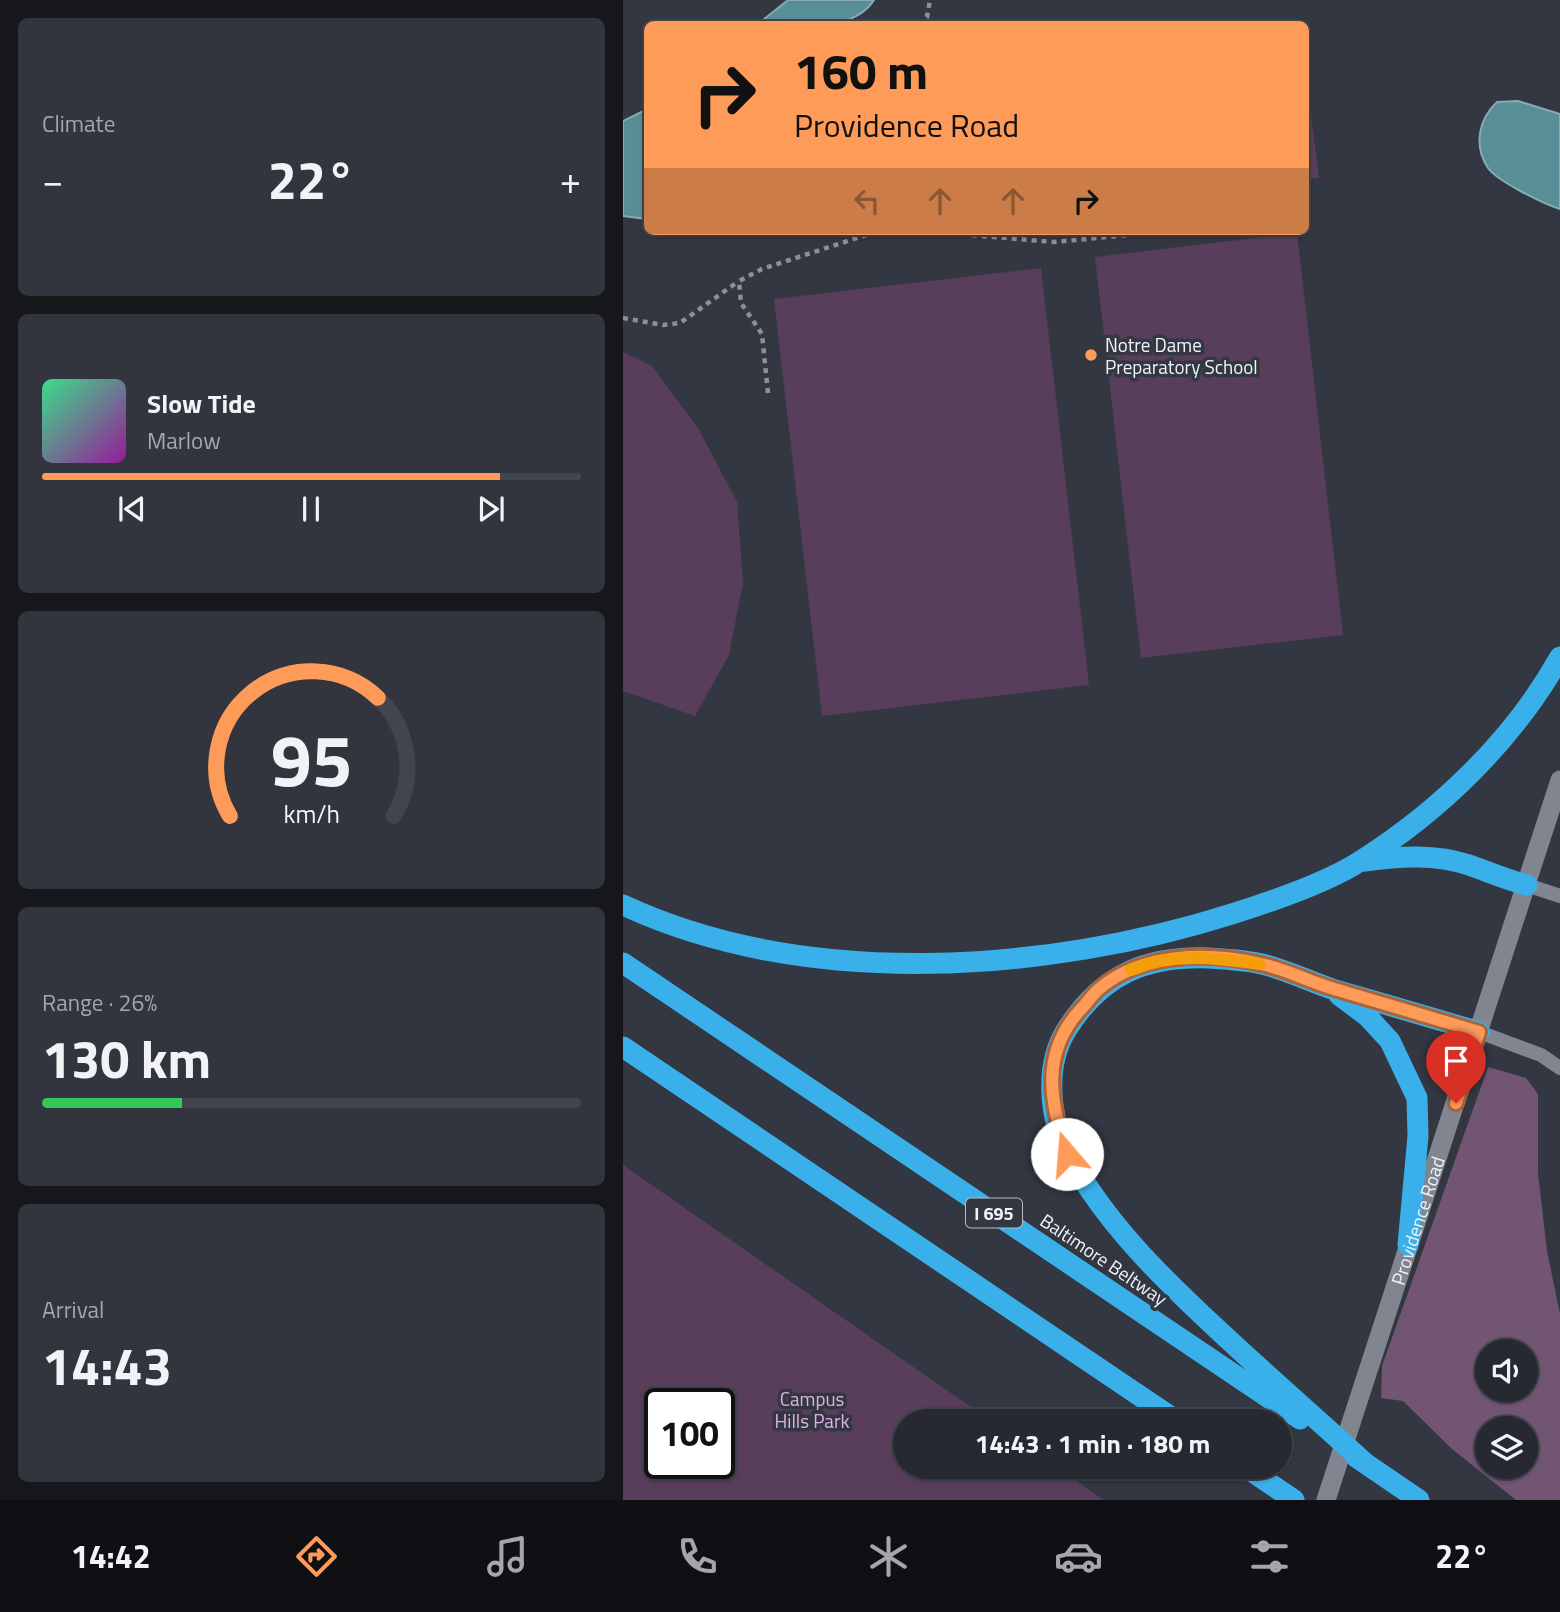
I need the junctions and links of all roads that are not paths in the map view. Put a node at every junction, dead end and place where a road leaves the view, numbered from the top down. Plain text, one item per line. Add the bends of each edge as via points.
1 (1560, 657) edge
2 (1560, 780) edge
3 (1361, 862) junction
4 (1527, 886) junction
5 (1560, 896) edge
6 (623, 905) edge
7 (623, 963) edge
8 (1329, 988) junction
9 (1479, 1032) junction
10 (623, 1047) edge
11 (1560, 1068) edge
12 (1408, 1245) junction
13 (1159, 1409) edge
14 (1366, 1463) junction
15 (1263, 1479) edge
16 (1290, 1498) edge
17 (1326, 1500) edge
18 (1419, 1500) edge

1 - 3 highway via 1507,734 1460,782
2 - 4 street, Providence Road
3 - 4 highway via 1393,857 1443,859
3 - 6 highway via 1256,906 1166,932 1066,951 968,962 881,962 796,954 699,933
4 - 5 lane
4 - 9 street, Providence Road
7 - 14 highway, Baltimore Beltway / I 695
8 - 9 highway
8 - 12 highway via 1367,1016 1390,1041 1417,1098
8 - 14 highway via 1262,964 1180,957 1150,962 1100,989 1077,1013 1063,1035 1053,1066 1051,1096 1067,1154 1129,1242 1181,1296
9 - 11 lane via 1541,1055
9 - 12 street, Providence Road
10 - 13 highway
12 - 17 street, Providence Road
14 - 18 highway, Baltimore Beltway / I 695
15 - 16 highway

